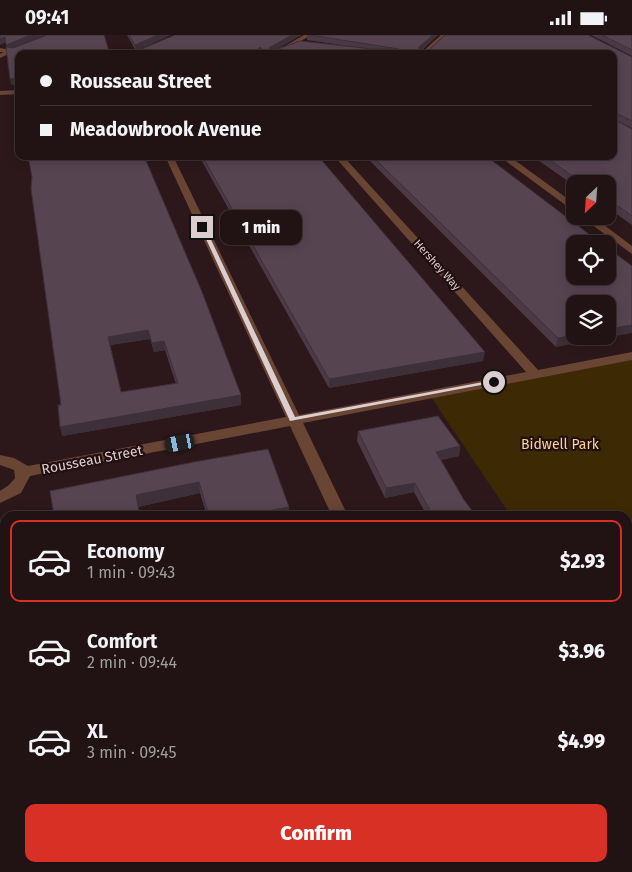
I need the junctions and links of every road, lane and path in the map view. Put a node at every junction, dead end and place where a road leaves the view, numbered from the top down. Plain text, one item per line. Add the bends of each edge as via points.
1 (180, 35) edge
2 (308, 35) edge
3 (445, 35) edge
4 (296, 42) junction
5 (314, 44) edge
6 (21, 48) edge
7 (0, 50) edge
8 (145, 50) edge
9 (281, 50) edge
10 (428, 50) edge
11 (12, 51) junction
12 (0, 56) edge
13 (15, 92) edge
14 (0, 93) edge
15 (171, 160) edge
16 (342, 160) edge
17 (508, 160) edge
18 (566, 202) edge
19 (597, 225) edge
20 (632, 251) edge
21 (632, 356) edge
22 (535, 374) junction
23 (293, 420) junction
24 (0, 460) edge
25 (23, 472) junction
26 (0, 498) edge
27 (338, 511) edge

1 - 8 street
2 - 4 street
3 - 10 street
4 - 5 street
4 - 9 street
6 - 11 street
7 - 11 street
11 - 12 street
13 - 14 street
15 - 23 street
16 - 22 street, Hershey Way
17 - 18 street
19 - 20 street
21 - 22 street, Rousseau Street
22 - 23 street, Rousseau Street
23 - 25 street, Rousseau Street
23 - 27 street
24 - 25 street via 16,463
25 - 26 street via 20,484

